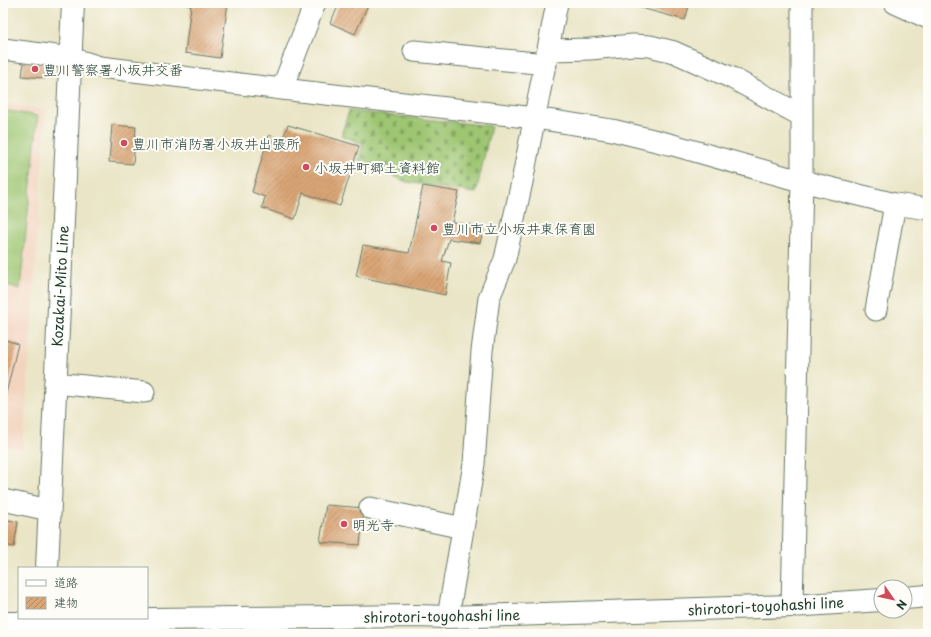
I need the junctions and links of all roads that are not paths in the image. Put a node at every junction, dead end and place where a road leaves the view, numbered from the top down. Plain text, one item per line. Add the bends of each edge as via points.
1 (73, 3) edge
2 (315, 3) edge
3 (557, 3) edge
4 (802, 3) edge
5 (894, 3) edge
6 (928, 18) edge
7 (3, 49) edge
8 (414, 51) dead end
9 (547, 57) junction
10 (71, 58) junction
11 (282, 89) junction
12 (802, 116) junction
13 (535, 118) junction
14 (802, 180) junction
15 (895, 204) junction
16 (928, 209) edge
17 (876, 310) dead end
18 (55, 383) junction
19 (144, 392) dead end
20 (3, 500) edge
21 (370, 508) dead end
22 (49, 510) junction
23 (463, 528) junction
24 (47, 567) edge
25 (928, 596) edge
26 (913, 597) edge
27 (873, 601) edge
28 (792, 606) junction
29 (448, 617) junction
30 (3, 623) edge
31 (43, 625) edge

1 - 10 main road, Kozakai-Mito Line
2 - 11 street
3 - 9 street
4 - 12 street
5 - 6 street
7 - 10 street
8 - 9 street
9 - 12 street via 590,49 650,46 674,52 732,78
9 - 13 street
10 - 11 street via 100,67
10 - 18 main road, Kozakai-Mito Line
11 - 13 street
12 - 14 street
13 - 14 street via 612,130
13 - 23 street via 505,259 489,298 482,351 474,464
14 - 15 street
14 - 28 street
15 - 16 street
15 - 17 street
18 - 19 street
18 - 22 main road, Kozakai-Mito Line
20 - 22 street
21 - 23 street
22 - 24 main road, Kozakai-Mito Line
23 - 29 street
25 - 26 main road
27 - 28 main road, shirotori-toyohashi line
28 - 29 main road, shirotori-toyohashi line
29 - 31 main road, shirotori-toyohashi line via 66,620
30 - 31 main road, shirotori-toyohashi line

